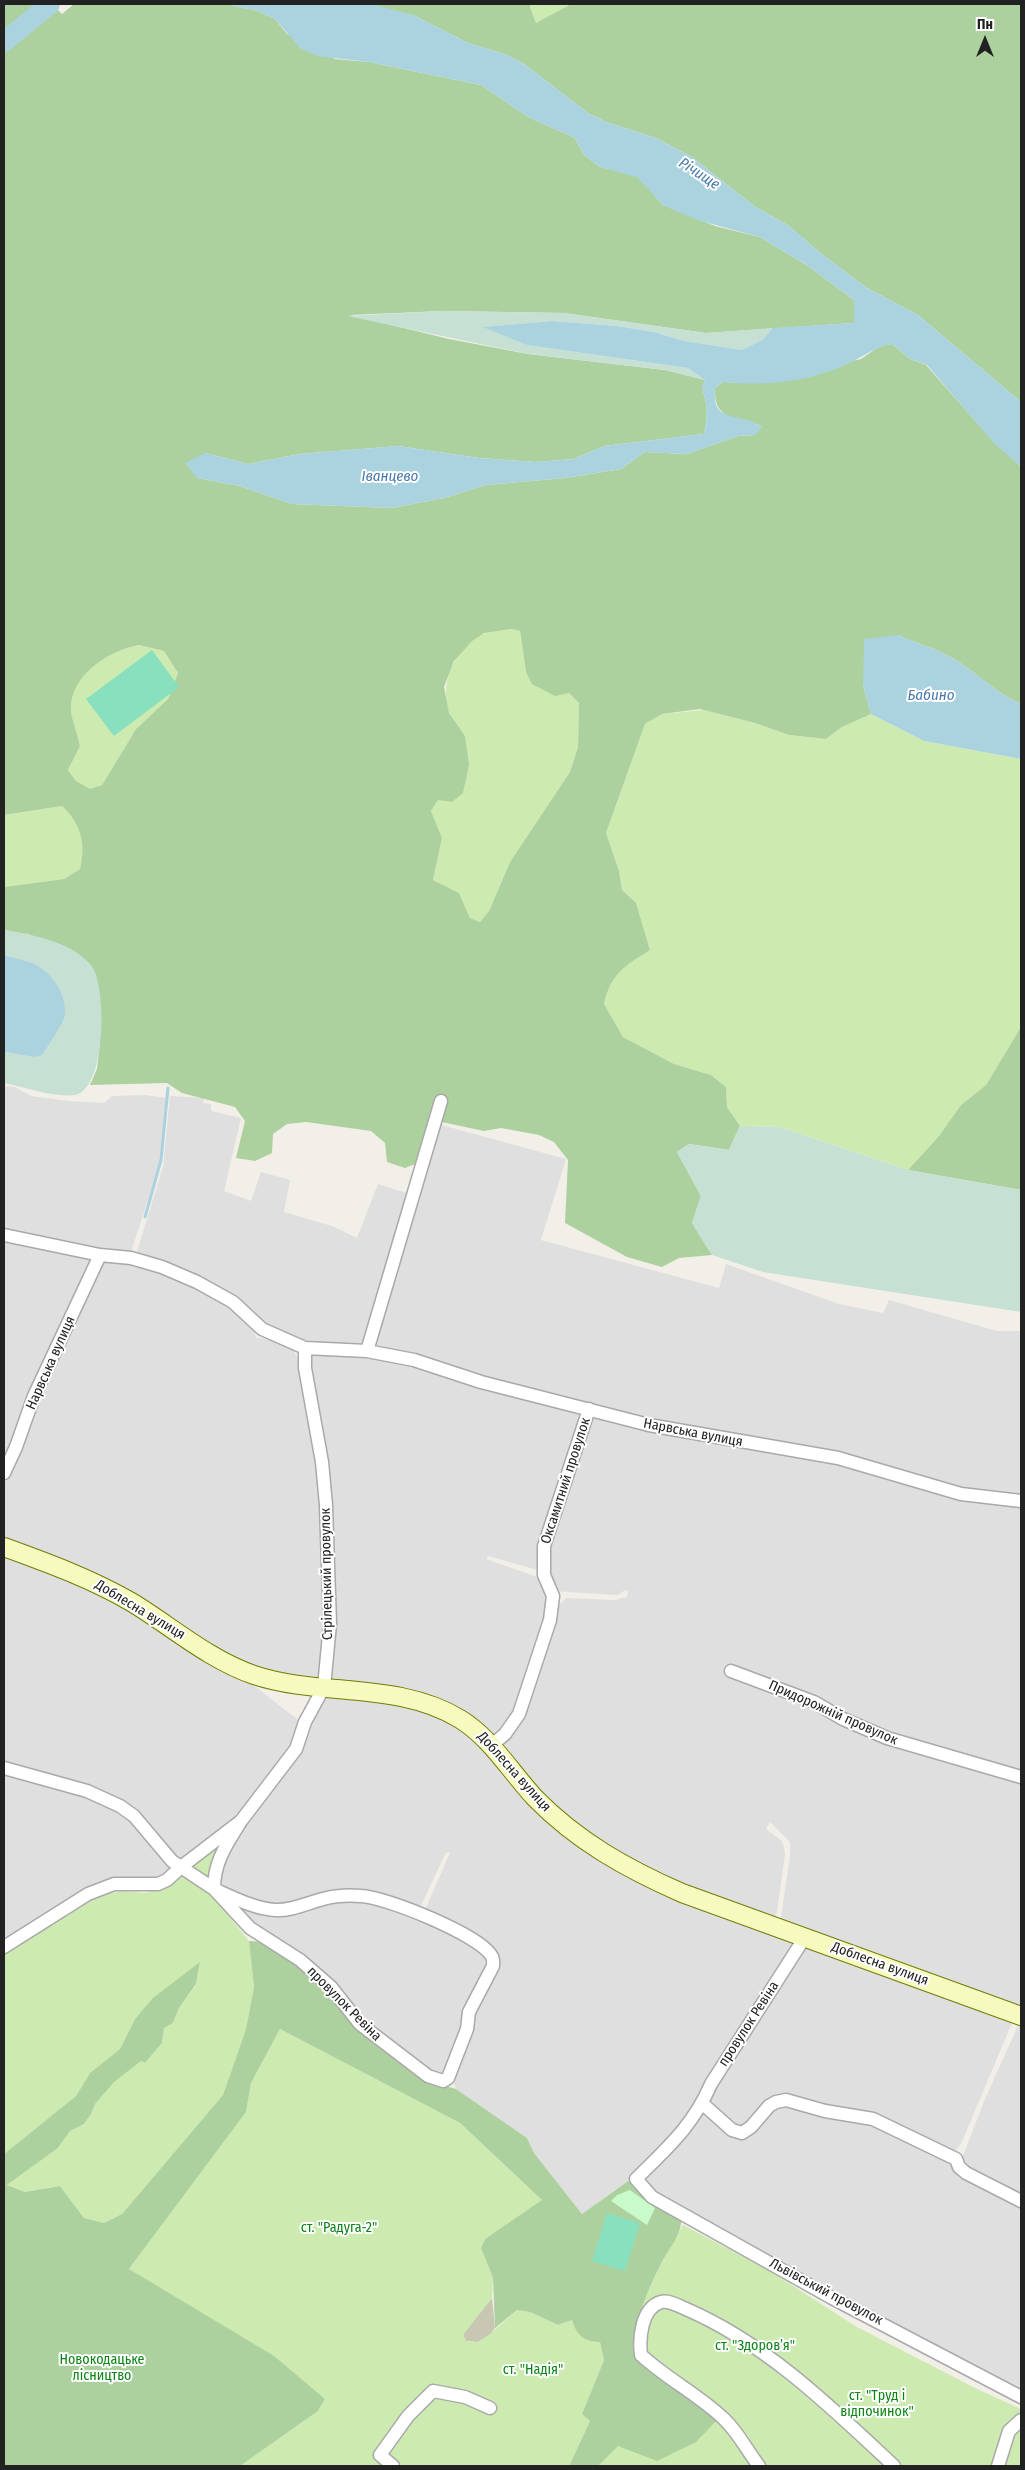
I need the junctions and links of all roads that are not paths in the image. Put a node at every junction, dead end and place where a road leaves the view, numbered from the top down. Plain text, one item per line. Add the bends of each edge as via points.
1 (441, 1101) dead end
2 (4, 1235) edge
3 (100, 1255) junction
4 (305, 1348) junction
5 (367, 1351) junction
6 (589, 1409) junction
7 (4, 1473) edge
8 (1021, 1500) edge
9 (4, 1547) edge
10 (731, 1670) dead end
11 (324, 1687) junction
12 (492, 1746) junction
13 (4, 1768) edge
14 (1021, 1778) edge
15 (241, 1821) junction
16 (181, 1866) junction
17 (214, 1889) junction
18 (805, 1937) junction
19 (4, 1947) edge
20 (1021, 2016) edge
21 (703, 2104) junction
22 (636, 2179) joint
23 (1021, 2201) edge
24 (1021, 2397) edge
25 (490, 2408) dead end
26 (1021, 2420) edge
27 (378, 2461) edge
28 (393, 2466) edge
29 (759, 2466) edge
30 (894, 2466) edge
31 (998, 2466) edge

1 - 5 street
2 - 3 street, Нарвська вулиця
3 - 4 street, Нарвська вулиця via 131,1258 197,1282 234,1302 262,1329
3 - 7 street, Нарвська вулиця via 34,1396
4 - 5 street, Нарвська вулиця
4 - 11 street, Стрілецький провулок via 326,1504 330,1624
5 - 6 street, Нарвська вулиця via 414,1360 481,1382
6 - 8 street, Нарвська вулиця via 649,1425 838,1458 961,1494
6 - 12 street, Оксамитний провулок via 544,1546 544,1575 553,1596 550,1620 519,1714
9 - 11 street, Доблесна вулиця via 97,1583 222,1660 253,1675
10 - 14 street, Придорожній провулок via 814,1702 886,1738
11 - 12 street, Доблесна вулиця via 435,1706 476,1730
11 - 15 street, Стрілецький провулок via 296,1749
12 - 18 street, Доблесна вулиця via 535,1798 599,1851 638,1874 682,1893
13 - 16 street, провулок Ревіна via 87,1791 120,1806 134,1816 172,1861
15 - 16 street, Стрілецький провулок
15 - 17 street via 214,1871
16 - 17 street, провулок Ревіна
16 - 19 street, Стрілецький провулок via 158,1884 114,1884 88,1894
17 - 17 street, провулок Ревіна via 250,1928 300,1960 331,1987 360,2024 381,2042 428,2076 443,2081 448,2078 468,2030 469,2012 493,1966 493,1958 485,1949 421,1913 361,1896 324,1899 288,1910 273,1910
18 - 20 street, Доблесна вулиця
18 - 21 street, провулок Ревіна via 711,2084
21 - 22 street, провулок Ревіна via 688,2126
21 - 23 street via 732,2130 742,2133 769,2106 786,2100 873,2119 956,2159 966,2173
22 - 24 street, Львівський провулок via 652,2197 832,2298
25 - 27 street via 465,2397 433,2391 408,2416
26 - 31 street via 1009,2431
27 - 28 street
29 - 30 street via 742,2438 725,2420 641,2355 639,2341 643,2323 650,2310 661,2302 669,2302 703,2317 785,2368

